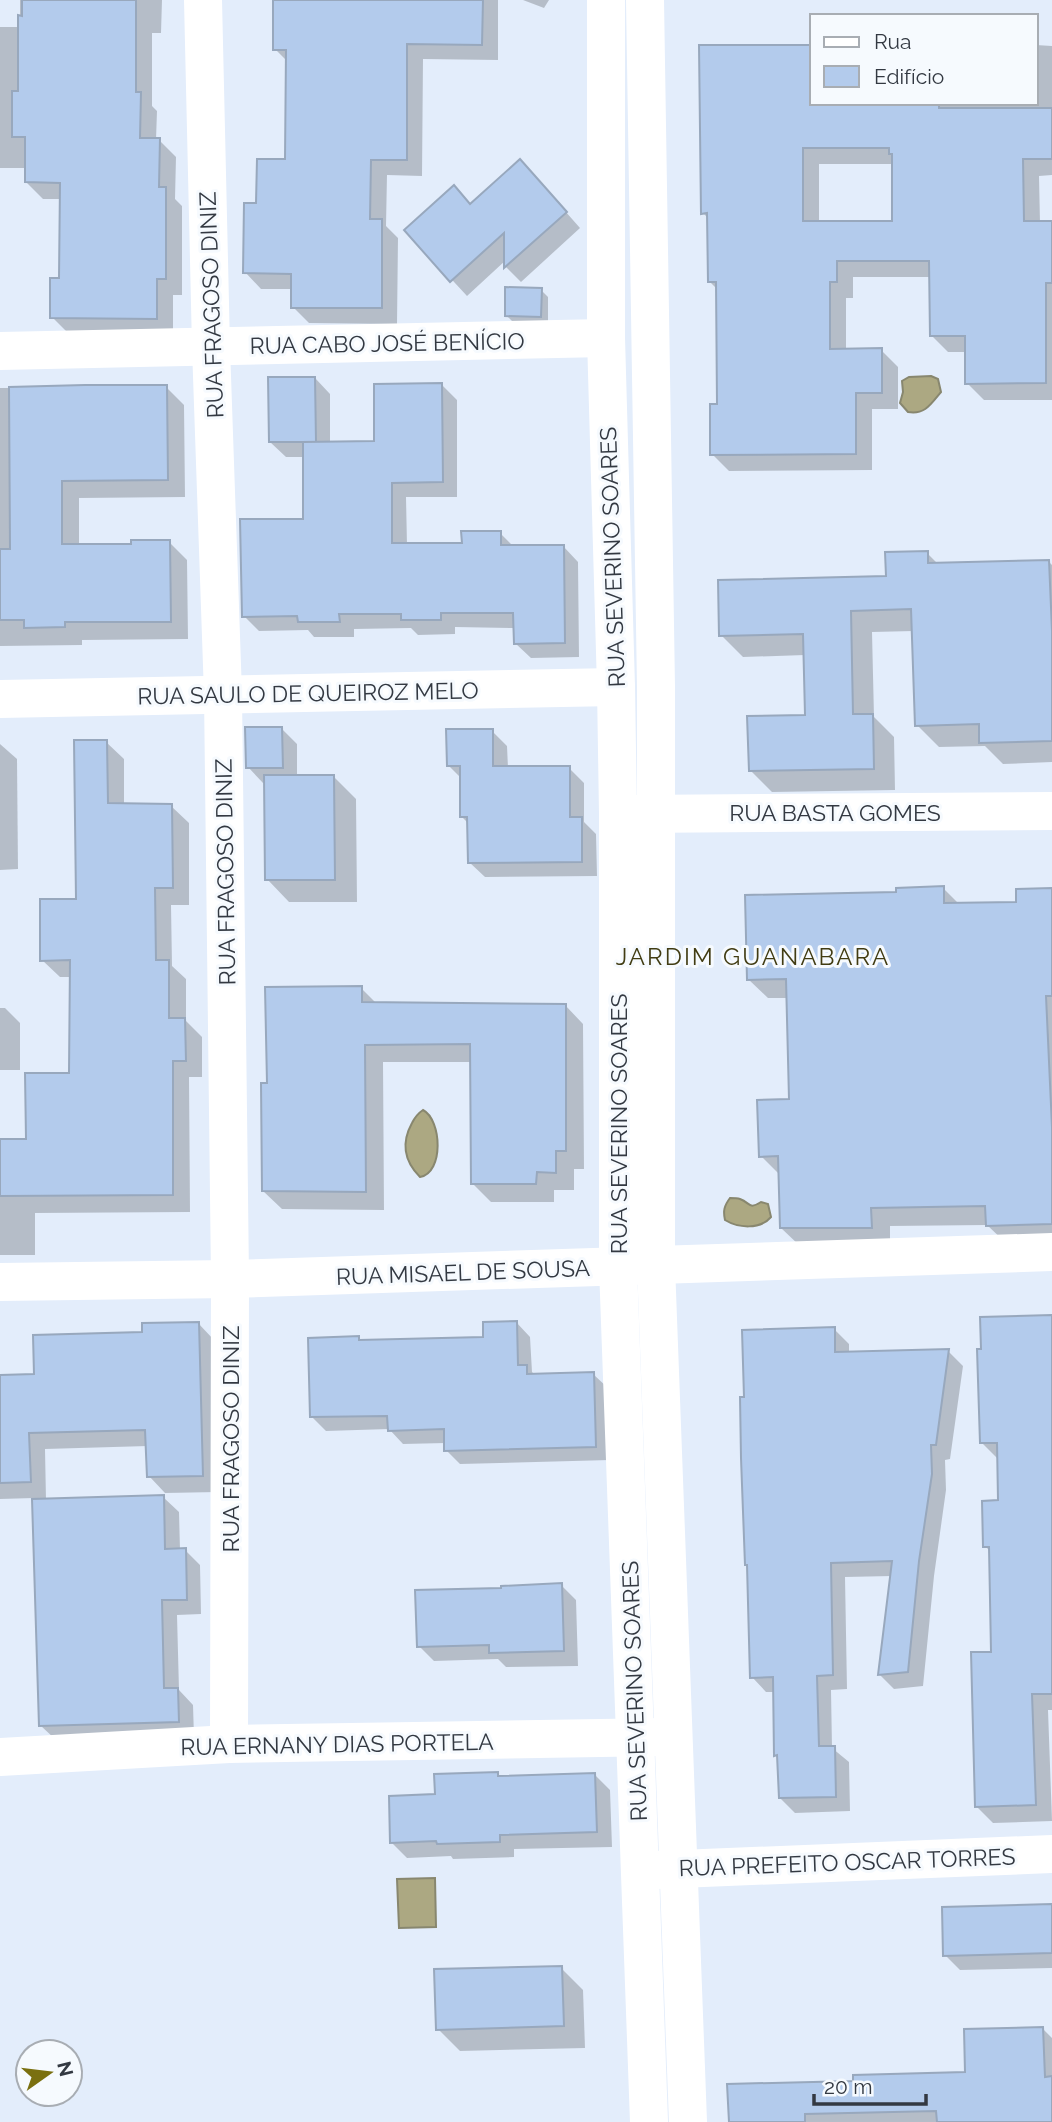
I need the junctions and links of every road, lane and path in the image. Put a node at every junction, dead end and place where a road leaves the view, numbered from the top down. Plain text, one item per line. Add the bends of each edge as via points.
1 (203, 0) edge
2 (606, 0) edge
3 (645, 0) edge
4 (606, 338) junction
5 (211, 347) junction
6 (0, 351) edge
7 (616, 687) junction
8 (223, 694) junction
9 (0, 699) edge
10 (1052, 811) edge
11 (657, 813) junction
12 (618, 814) junction
13 (1052, 1252) edge
14 (656, 1265) junction
15 (618, 1267) junction
16 (230, 1279) junction
17 (0, 1282) edge
18 (674, 1737) junction
19 (636, 1738) junction
20 (229, 1744) junction
21 (0, 1757) edge
22 (1052, 1854) edge
23 (680, 1869) junction
24 (641, 1870) junction
25 (649, 2122) edge
26 (688, 2122) edge

1 - 5 street, RUA FRAGOSO DINIZ
2 - 4 street, RUA SEVERINO SOARES
3 - 11 street, RUA SEVERINO SOARES
4 - 5 street, RUA CABO JOSÉ BENÍCIO
4 - 7 street, RUA SEVERINO SOARES
5 - 6 street, RUA CABO JOSÉ BENÍCIO
5 - 8 street, RUA FRAGOSO DINIZ
7 - 8 street, RUA SAULO DE QUEIROZ MELO
7 - 12 street, RUA SEVERINO SOARES
8 - 9 street, RUA SAULO DE QUEIROZ MELO
8 - 16 street, RUA FRAGOSO DINIZ
10 - 11 street, RUA BASTA GOMES
11 - 12 street, RUA BASTA GOMES
11 - 14 street, RUA SEVERINO SOARES
12 - 15 street, RUA SEVERINO SOARES
13 - 14 street, RUA MISAEL DE SOUSA
14 - 15 street, RUA MISAEL DE SOUSA
14 - 18 street, RUA SEVERINO SOARES
15 - 16 street, RUA MISAEL DE SOUSA
15 - 19 street, RUA SEVERINO SOARES
16 - 17 street, RUA MISAEL DE SOUSA
16 - 20 street, RUA FRAGOSO DINIZ
18 - 19 street, RUA ERNANY DIAS PORTELA
18 - 23 street, RUA SEVERINO SOARES
19 - 20 street, RUA ERNANY DIAS PORTELA
19 - 24 street, RUA SEVERINO SOARES
20 - 21 street, RUA ERNANY DIAS PORTELA
22 - 23 street, RUA PREFEITO OSCAR TORRES
23 - 24 street, RUA PREFEITO OSCAR TORRES
23 - 26 street, RUA SEVERINO SOARES
24 - 25 street, RUA SEVERINO SOARES

